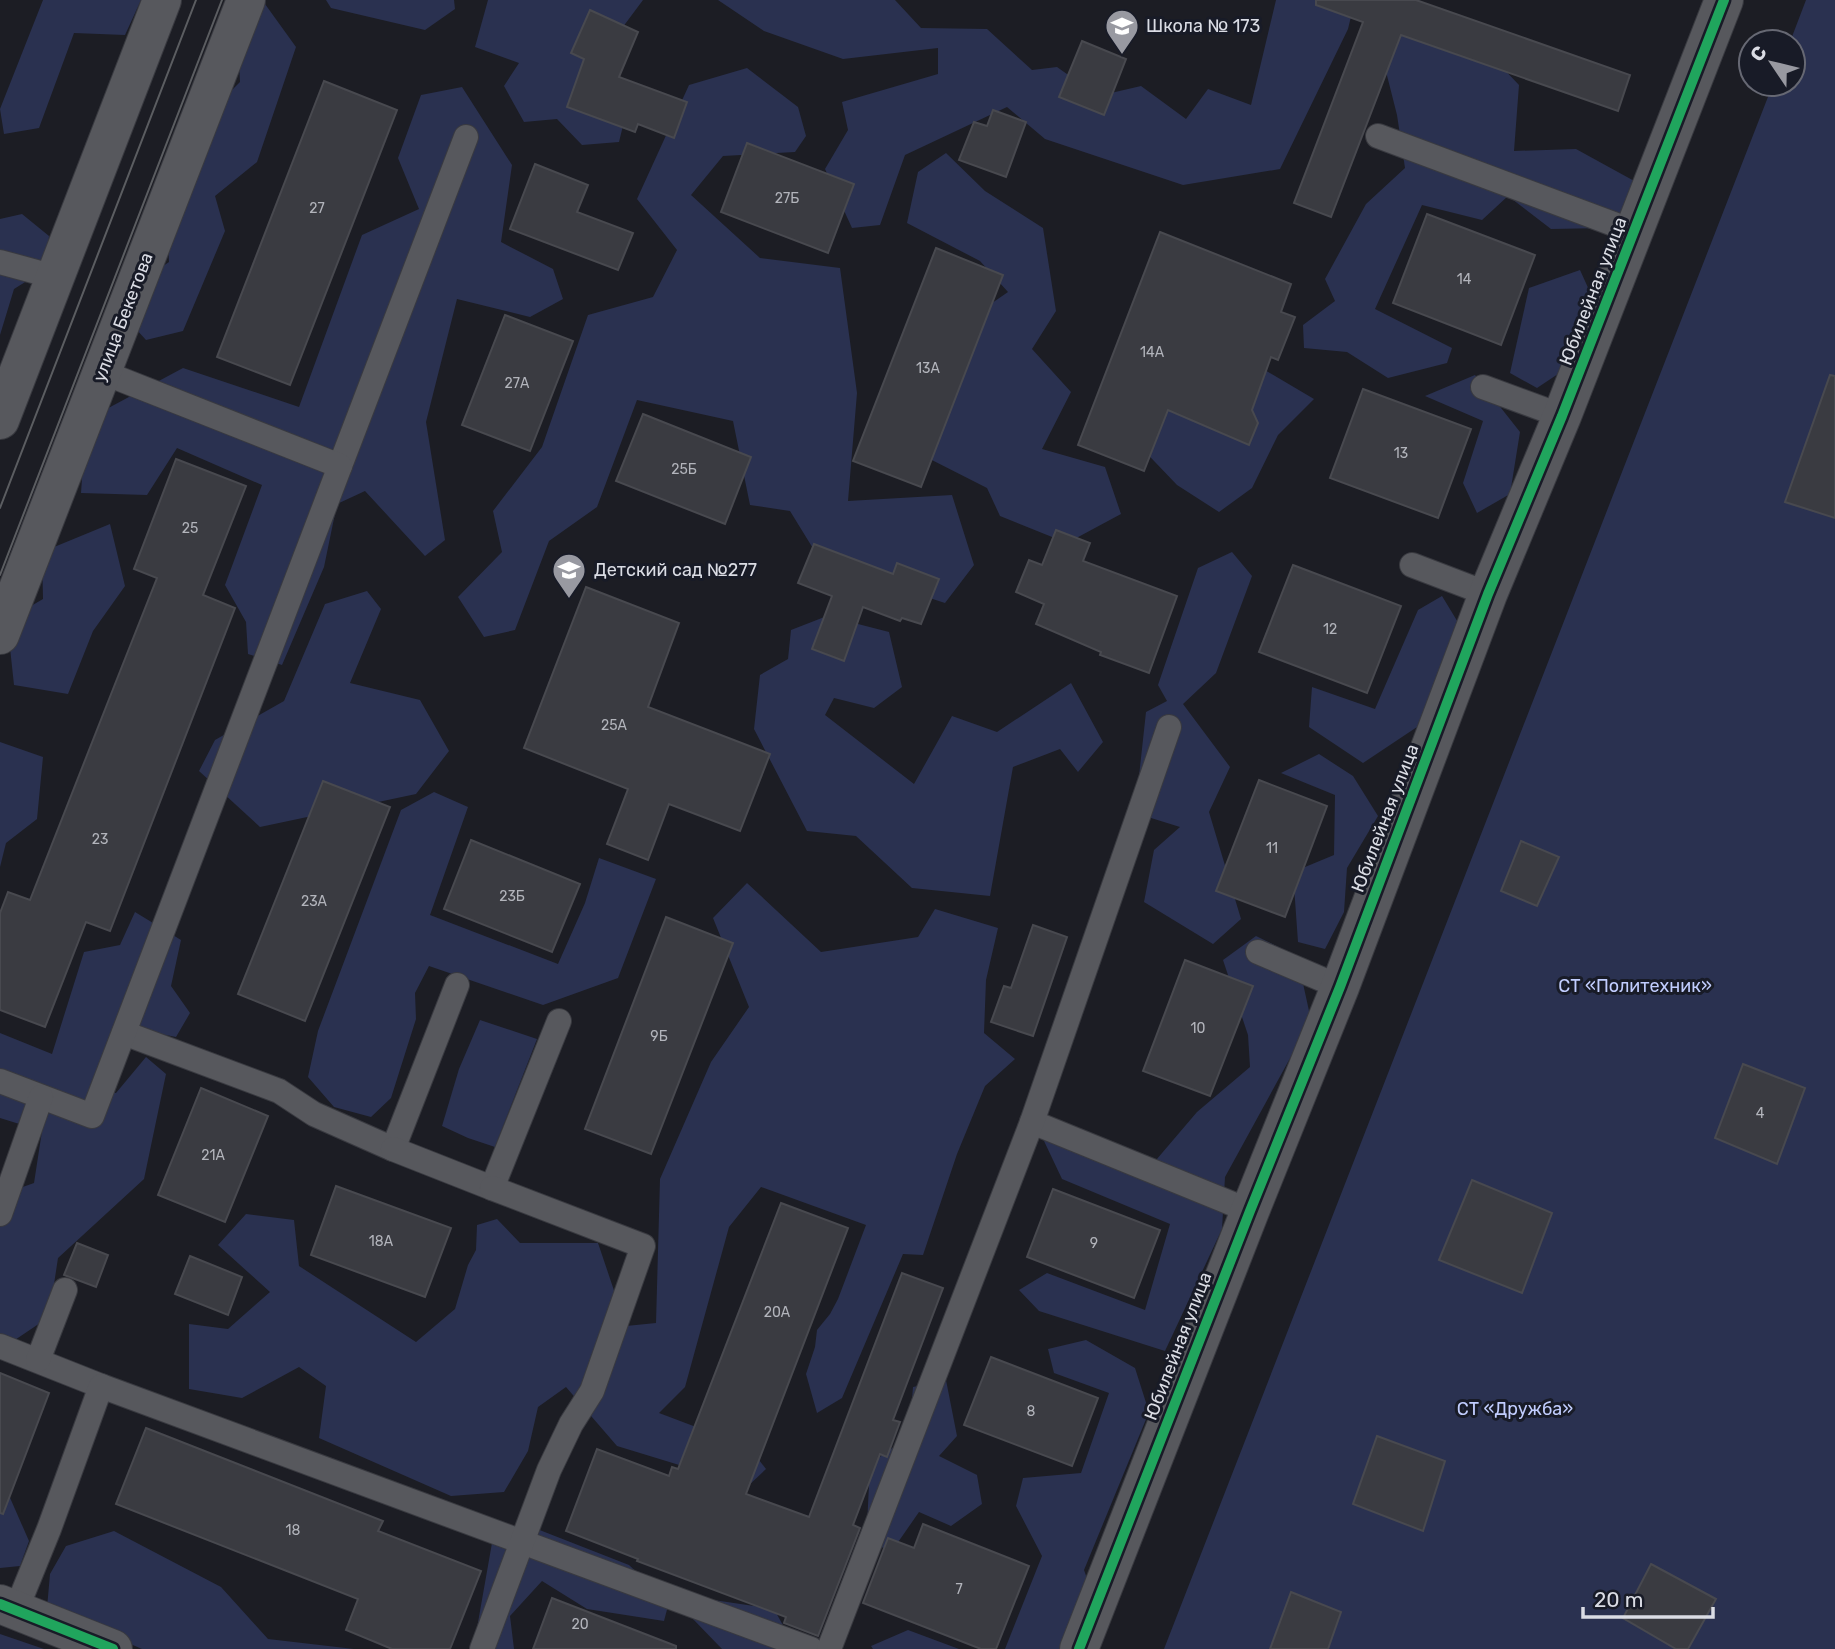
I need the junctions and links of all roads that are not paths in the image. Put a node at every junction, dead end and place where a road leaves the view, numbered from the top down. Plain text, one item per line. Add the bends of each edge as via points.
1 (162, 0) edge
2 (246, 0) edge
3 (1724, 0) edge
4 (466, 136) dead end
5 (1377, 136) dead end
6 (1634, 232) junction
7 (0, 262) edge
8 (55, 277) junction
9 (102, 372) junction
10 (1483, 387) dead end
11 (1562, 416) junction
12 (0, 420) edge
13 (341, 466) junction
14 (1412, 565) dead end
15 (1488, 594) junction
16 (0, 635) edge
17 (1169, 727) dead end
18 (1258, 952) dead end
19 (457, 985) dead end
20 (1340, 987) junction
21 (559, 1021) dead end
22 (124, 1033) junction
23 (0, 1081) edge
24 (41, 1097) junction
25 (1032, 1122) junction
26 (393, 1149) junction
27 (492, 1188) junction
28 (1250, 1211) junction
29 (0, 1214) edge
30 (65, 1290) dead end
31 (0, 1346) edge
32 (38, 1360) junction
33 (101, 1386) junction
34 (522, 1541) junction
35 (8, 1607) edge
36 (113, 1649) edge
37 (482, 1649) edge
38 (811, 1649) edge
39 (829, 1649) edge
40 (1079, 1649) edge

1 - 8 street
2 - 9 street, улица Бекетова
3 - 6 street, Юбилейная улица
4 - 13 lane
5 - 6 lane
6 - 11 street, Юбилейная улица
7 - 8 lane
8 - 12 street
9 - 13 lane
9 - 16 street, улица Бекетова
10 - 11 lane
11 - 15 street, Юбилейная улица
13 - 22 lane
14 - 15 lane
15 - 20 street, Юбилейная улица
17 - 25 lane
18 - 20 lane
19 - 26 lane
20 - 28 street, Юбилейная улица
21 - 27 lane
22 - 24 lane via 92,1116
22 - 26 lane via 279,1091 314,1114
23 - 24 lane
24 - 29 lane
25 - 28 lane
25 - 39 lane
26 - 27 lane
27 - 34 lane via 643,1246 592,1391 570,1424
28 - 40 street, Юбилейная улица
30 - 32 lane
31 - 32 lane
32 - 33 lane
33 - 34 lane
33 - 35 lane via 49,1529
34 - 37 lane
34 - 38 lane
35 - 36 street

